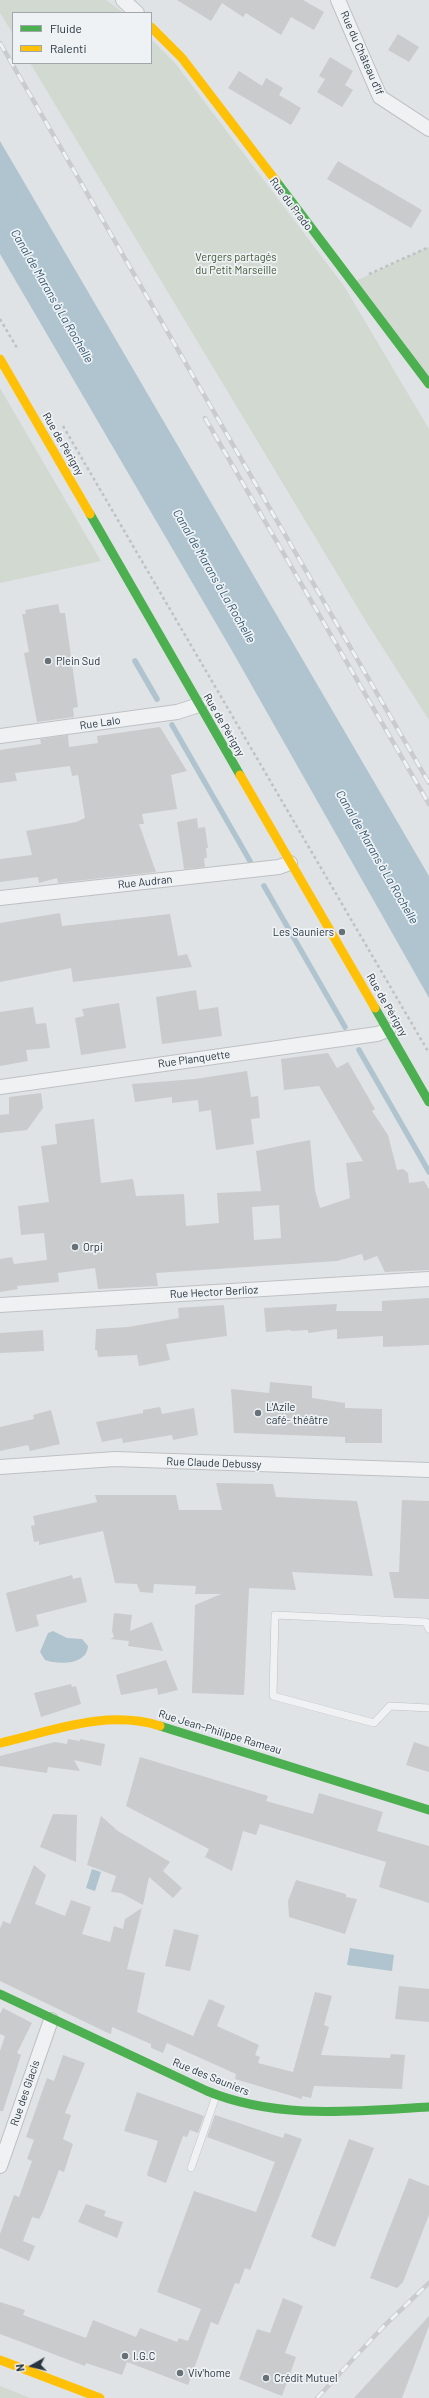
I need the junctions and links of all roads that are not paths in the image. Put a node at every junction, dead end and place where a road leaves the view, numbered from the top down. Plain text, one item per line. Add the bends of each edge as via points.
1 (123, 0) edge
2 (338, 0) edge
3 (136, 12) edge
4 (152, 28) edge
5 (429, 129) edge
6 (0, 359) edge
7 (429, 384) edge
8 (199, 705) junction
9 (0, 736) edge
10 (290, 863) junction
11 (0, 898) edge
12 (388, 1030) junction
13 (0, 1087) edge
14 (429, 1102) edge
15 (429, 1279) edge
16 (0, 1305) edge
17 (0, 1467) edge
18 (429, 1470) edge
19 (429, 1629) edge
20 (429, 1708) edge
21 (0, 1743) edge
22 (429, 1810) edge
23 (0, 1994) edge
24 (51, 2020) junction
25 (217, 2094) junction
26 (429, 2107) edge
27 (0, 2166) edge
28 (191, 2168) dead end
29 (0, 2360) edge
30 (100, 2398) edge

1 - 3 street
2 - 5 street, Rue du Château d'If via 380,97
4 - 7 street, Rue du Prado via 182,58
6 - 8 street, Rue de Périgny
8 - 9 street, Rue Lalo via 177,712
8 - 10 street, Rue de Périgny
10 - 11 street, Rue Audran via 279,867
10 - 12 street, Rue de Périgny
12 - 13 street, Rue Planquette via 377,1034
12 - 14 street, Rue de Périgny
15 - 16 street, Rue Hector Berlioz
17 - 18 street, Rue Claude Debussy via 115,1459
19 - 20 lane via 426,1622 275,1615 273,1696 374,1722 390,1706
21 - 22 street, Rue Jean-Philippe Rameau via 92,1721 121,1719 148,1722
23 - 24 street, Rue des Sauniers
24 - 25 street, Rue des Sauniers
24 - 27 street, Rue des Glacis
25 - 26 street, Rue des Sauniers via 249,2105 288,2111 342,2112
25 - 28 lane
29 - 30 street

